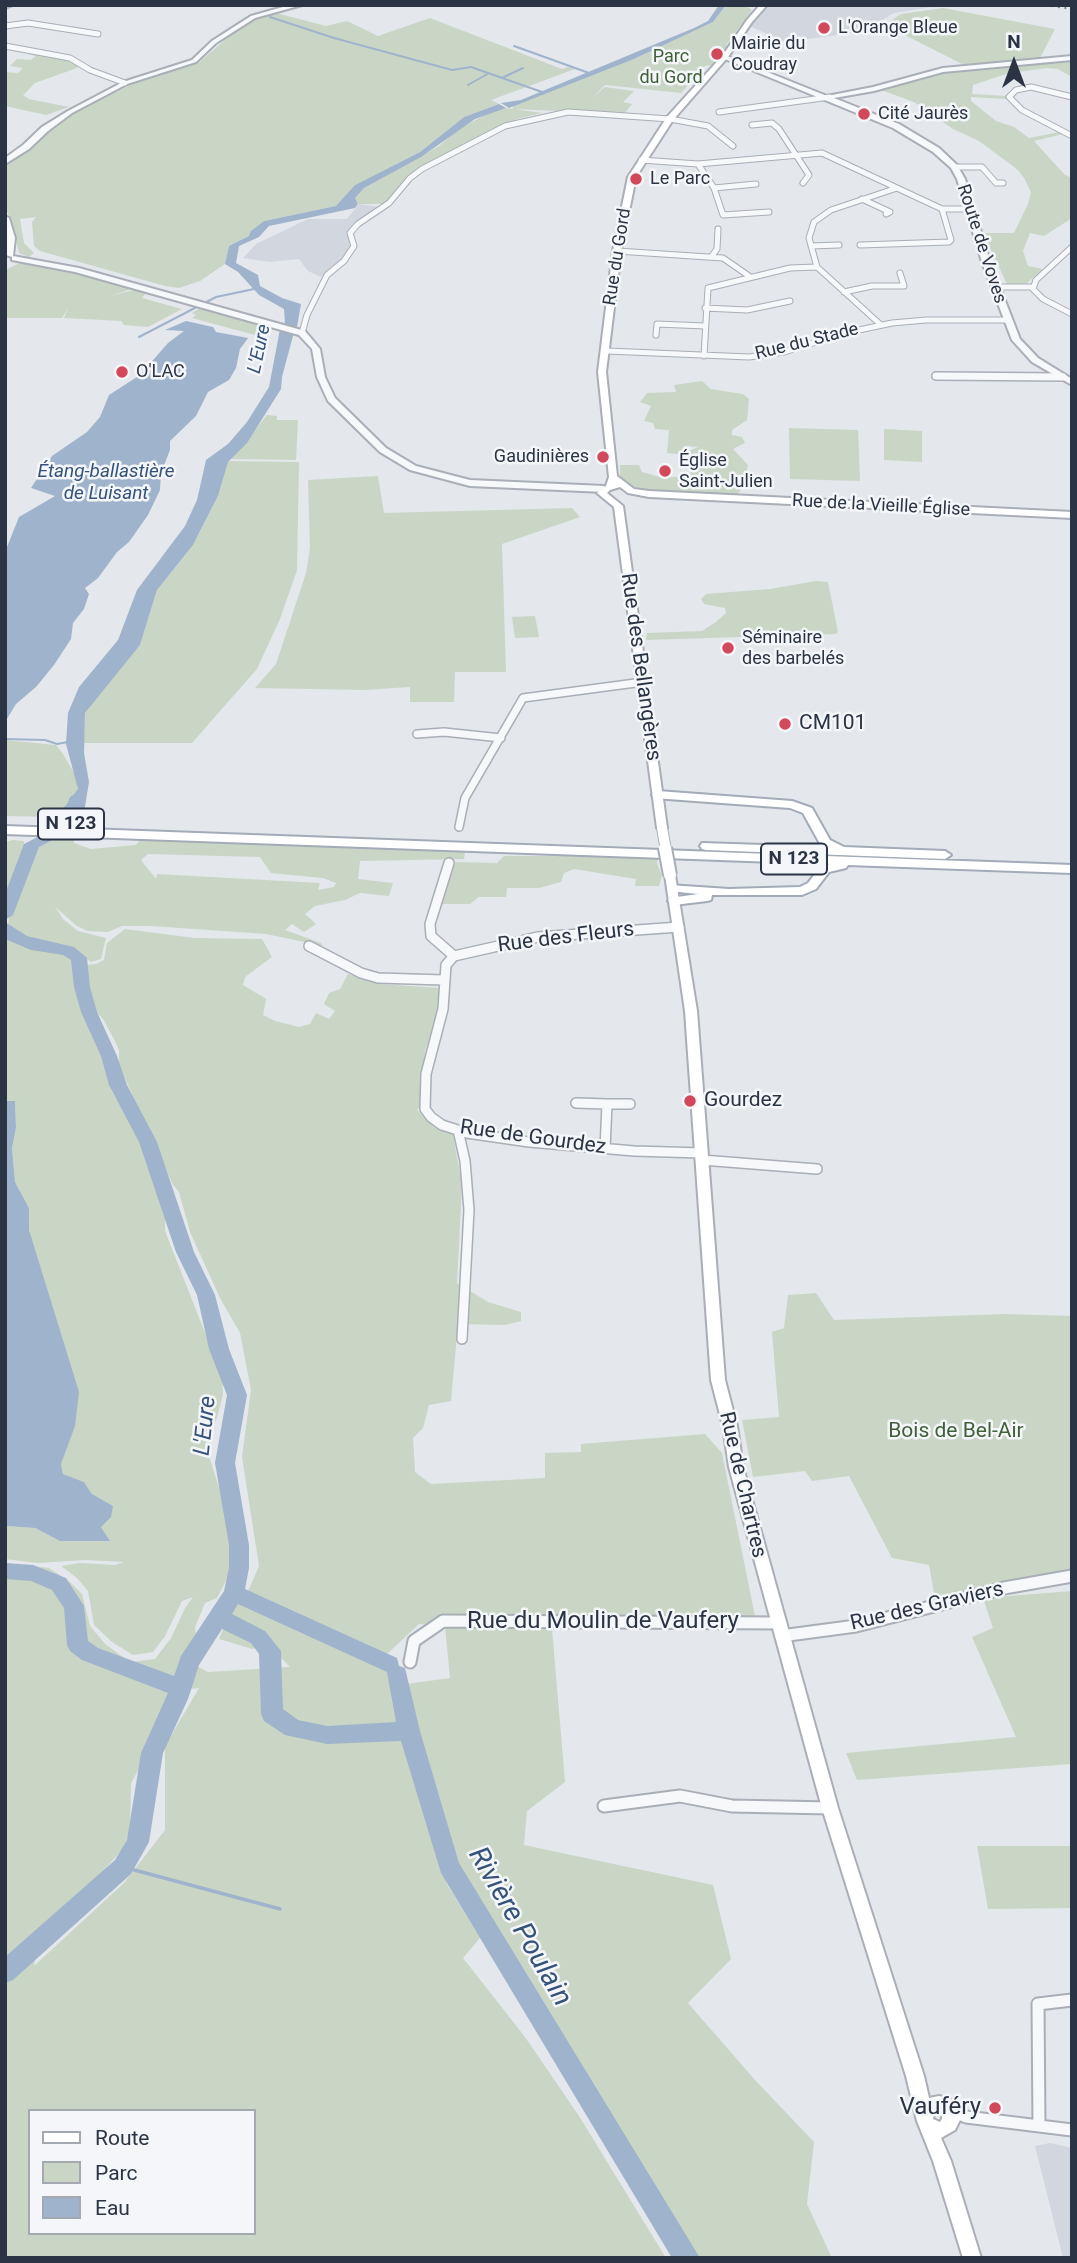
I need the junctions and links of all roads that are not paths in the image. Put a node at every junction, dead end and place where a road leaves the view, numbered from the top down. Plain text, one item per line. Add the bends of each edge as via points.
1 (299, 5) edge
2 (764, 5) edge
3 (5, 26) edge
4 (98, 34) dead end
5 (5, 47) edge
6 (1072, 58) edge
7 (720, 60) junction
8 (125, 83) junction
9 (830, 97) junction
10 (1072, 97) edge
11 (719, 112) dead end
12 (670, 119) junction
13 (752, 125) dead end
14 (1072, 136) edge
15 (733, 146) dead end
16 (795, 154) junction
17 (641, 160) junction
18 (5, 162) edge
19 (698, 164) junction
20 (954, 167) junction
21 (803, 183) dead end
22 (1003, 183) dead end
23 (756, 184) dead end
24 (714, 188) junction
25 (897, 188) junction
26 (862, 199) junction
27 (942, 209) junction
28 (970, 209) junction
29 (769, 212) dead end
30 (886, 214) dead end
31 (5, 218) edge
32 (718, 229) dead end
33 (839, 245) dead end
34 (860, 245) dead end
35 (811, 246) junction
36 (1072, 247) edge
37 (617, 251) junction
38 (711, 257) junction
39 (8, 259) edge
40 (1060, 259) junction
41 (1072, 261) edge
42 (817, 267) junction
43 (900, 273) dead end
44 (749, 276) junction
45 (995, 289) junction
46 (1033, 289) junction
47 (844, 292) junction
48 (790, 301) dead end
49 (705, 308) junction
50 (1072, 314) edge
51 (1006, 320) junction
52 (881, 325) junction
53 (705, 326) junction
54 (299, 332) junction
55 (656, 335) dead end
56 (607, 351) junction
57 (704, 356) junction
58 (936, 376) dead end
59 (1063, 377) junction
60 (1072, 383) edge
61 (617, 492) junction
62 (1072, 515) edge
63 (643, 682) junction
64 (417, 734) dead end
65 (501, 738) junction
66 (659, 801) junction
67 (5, 822) edge
68 (459, 827) dead end
69 (5, 830) edge
70 (136, 830) junction
71 (817, 830) junction
72 (516, 845) junction
73 (756, 847) junction
74 (853, 851) junction
75 (777, 858) junction
76 (1072, 860) edge
77 (449, 863) dead end
78 (916, 864) junction
79 (1072, 869) edge
80 (818, 876) junction
81 (672, 888) junction
82 (679, 927) junction
83 (309, 946) dead end
84 (454, 956) junction
85 (444, 980) junction
86 (576, 1103) dead end
87 (607, 1104) junction
88 (630, 1104) dead end
89 (458, 1130) junction
90 (605, 1149) junction
91 (702, 1156) junction
92 (817, 1168) dead end
93 (462, 1339) dead end
94 (1072, 1576) edge
95 (779, 1629) junction
96 (410, 1662) dead end
97 (604, 1806) dead end
98 (830, 1808) junction
99 (1072, 2000) edge
100 (915, 2076) junction
101 (950, 2117) junction
102 (925, 2120) junction
103 (1039, 2125) junction
104 (1072, 2130) edge
105 (942, 2161) junction
106 (972, 2258) edge

1 - 8 street via 253,17 194,61
2 - 7 main road, Rue du Gord
3 - 4 street via 28,23
5 - 8 street via 70,58
6 - 9 street via 943,69
7 - 9 street, Route de Voves via 743,63
7 - 12 main road, Rue du Gord
8 - 18 street via 69,112
9 - 11 street
9 - 20 street, Route de Voves via 908,132
10 - 14 street via 1031,87 1009,97 1022,110
12 - 15 street via 708,126
12 - 17 main road, Rue du Gord
12 - 54 street via 560,113 505,126 416,173 390,203 350,233 354,246 327,275
13 - 16 street via 772,122
16 - 19 street
16 - 21 street via 809,175
16 - 25 street via 822,153
17 - 19 street
17 - 37 main road, Rue du Gord via 632,177
19 - 24 street
20 - 22 street via 982,167 996,183
20 - 28 street, Route de Voves
23 - 24 street
24 - 29 street via 723,215
25 - 26 street
25 - 27 street
26 - 30 street via 890,212
26 - 35 street via 814,222
27 - 28 street
27 - 34 street via 948,242
28 - 45 street, Route de Voves
31 - 39 street via 11,238
32 - 38 street via 717,248
33 - 35 street
35 - 42 street
36 - 40 street
37 - 38 street
37 - 56 main road, Rue du Gord
38 - 44 street via 729,262
39 - 54 street via 58,265
40 - 41 street
40 - 46 street via 1036,280
42 - 44 street
42 - 47 street
43 - 47 street via 904,286
44 - 49 street via 708,288
45 - 46 street
45 - 51 street, Route de Voves
46 - 50 street
47 - 52 street
48 - 49 street via 747,310
49 - 53 street
51 - 52 street, Rue du Stade
51 - 59 street, Route de Voves via 1023,349
52 - 57 street, Rue du Stade via 767,355
53 - 55 street via 657,324
53 - 57 street
54 - 61 street via 316,349 331,400 397,460 470,483
56 - 57 street, Rue du Stade
56 - 61 main road, Rue du Gord via 602,383
58 - 59 street
59 - 60 street, Route de Voves
61 - 62 main road, Rue de la Vieille Église
61 - 63 main road, Rue des Bellangères
63 - 65 street via 523,698
63 - 66 main road, Rue des Bellangères
64 - 65 street
65 - 68 street via 465,798
66 - 71 main road via 792,805 812,815
66 - 81 main road, Rue des Bellangères, bridge
67 - 70 main road, N 123
69 - 70 main road, N 123
70 - 72 main road, N 123
71 - 73 main road via 803,844
71 - 74 main road via 832,847
72 - 73 main road, N 123
72 - 75 main road, N 123
73 - 74 main road, N 123
74 - 76 main road, N 123
75 - 78 main road, N 123
75 - 80 main road via 807,865
77 - 84 street via 430,936
78 - 79 main road, N 123
78 - 80 main road via 834,866
80 - 81 main road via 802,891 729,893
81 - 82 main road, Rue de Chartres
82 - 84 street, Rue des Fleurs via 538,937
82 - 91 main road, Rue de Chartres via 691,1011
83 - 85 street via 378,978
84 - 85 street, Rue de Gourdez via 446,965
85 - 89 street, Rue de Gourdez via 443,1009 426,1074 425,1109 442,1125
86 - 87 street
87 - 88 street
87 - 90 street
89 - 90 street, Rue de Gourdez
89 - 93 street via 469,1210
90 - 91 street, Rue de Gourdez
91 - 92 street, Rue de Gourdez
91 - 95 main road, Rue de Chartres via 718,1380 744,1504
94 - 95 street, Rue des Graviers via 856,1626
95 - 96 street, Rue du Moulin de Vaufery via 443,1621 414,1641
95 - 98 main road, Rue de Chartres
97 - 98 street via 680,1796 732,1806
98 - 100 main road, Rue de Chartres
99 - 103 street via 1038,2004
100 - 101 main road, Rue de Chartres
100 - 102 main road, Rue de Chartres
101 - 102 main road via 934,2130
101 - 102 main road via 930,2106
101 - 103 street
101 - 105 main road, Rue de Chartres
102 - 105 main road, Rue de Chartres
103 - 104 street
105 - 106 main road, Rue de Chartres

